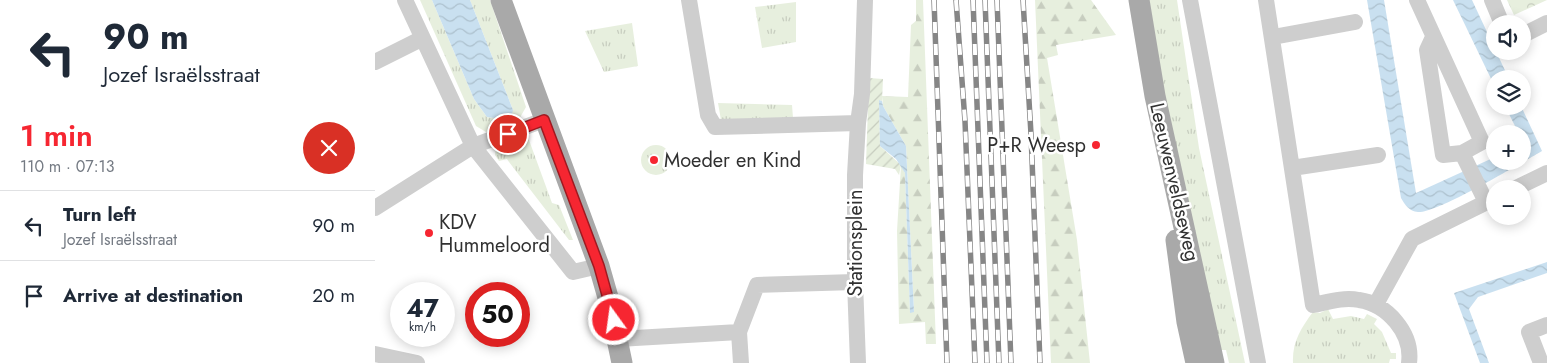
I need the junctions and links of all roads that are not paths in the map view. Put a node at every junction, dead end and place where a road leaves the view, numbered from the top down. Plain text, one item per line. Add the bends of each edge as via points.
1 (405, 0) edge
2 (501, 0) edge
3 (689, 0) edge
4 (865, 0) edge
5 (1126, 0) edge
6 (1139, 0) edge
7 (1190, 0) edge
8 (1266, 0) edge
9 (1417, 0) edge
10 (1492, 0) edge
11 (1498, 15) edge
12 (1355, 22) dead end
13 (1547, 23) edge
14 (1531, 31) edge
15 (1273, 36) junction
16 (1433, 37) junction
17 (421, 39) junction
18 (375, 62) edge
19 (544, 120) junction
20 (858, 123) junction
21 (473, 146) junction
22 (1378, 154) dead end
23 (1464, 158) junction
24 (1292, 168) junction
25 (1547, 174) edge
26 (1531, 181) edge
27 (1486, 196) edge
28 (1486, 200) edge
29 (375, 208) edge
30 (599, 266) junction
31 (855, 282) junction
32 (1376, 304) junction
33 (1547, 325) edge
34 (739, 332) junction
35 (618, 339) junction
36 (375, 354) edge
37 (396, 361) edge
38 (417, 363) edge
39 (622, 363) edge
40 (741, 363) edge
41 (858, 363) edge
42 (1196, 363) edge
43 (1215, 363) edge
44 (1258, 363) edge
45 (1409, 363) edge
46 (1541, 363) edge

1 - 17 street
2 - 19 main road
3 - 20 street via 708,115 715,127
4 - 20 street, Stationsplein via 863,94
5 - 42 main road, Leeuwenveldseweg via 1173,222
6 - 43 main road, Leeuwenveldseweg via 1155,96
7 - 44 street
8 - 15 street
9 - 16 street
10 - 11 street
12 - 15 street
13 - 14 street
15 - 24 street
16 - 23 street via 1482,142
16 - 23 street via 1427,50 1443,155
17 - 18 street
17 - 21 street
19 - 21 street
19 - 30 main road
20 - 31 street, Stationsplein
21 - 29 street
21 - 30 street via 573,272
22 - 24 street
23 - 27 street
24 - 32 street via 1313,305 1337,300
25 - 26 street
28 - 32 street via 1412,239
30 - 35 main road
31 - 34 street via 757,286
31 - 41 street, Stationsplein
32 - 45 street via 1402,329 1408,345
33 - 46 street via 1529,332
34 - 35 street
34 - 40 street
35 - 39 main road
36 - 37 street
37 - 38 street

